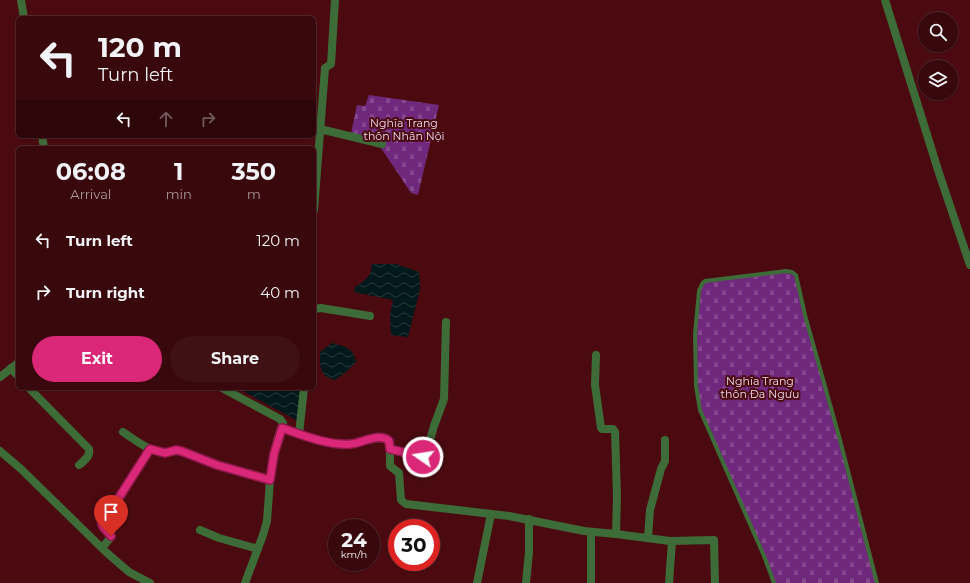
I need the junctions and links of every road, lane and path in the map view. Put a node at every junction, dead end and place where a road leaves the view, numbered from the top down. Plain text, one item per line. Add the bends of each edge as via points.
1 (21, 0) edge
2 (335, 0) edge
3 (885, 0) edge
4 (24, 16) edge
5 (320, 129) junction
6 (382, 144) dead end
7 (316, 183) edge
8 (970, 265) edge
9 (316, 309) edge
10 (370, 316) dead end
11 (446, 322) dead end
12 (596, 355) dead end
13 (16, 364) edge
14 (11, 368) junction
15 (16, 374) edge
16 (0, 377) edge
17 (30, 390) edge
18 (226, 390) edge
19 (304, 390) edge
20 (282, 428) junction
21 (123, 432) dead end
22 (298, 434) junction
23 (665, 440) dead end
24 (150, 449) junction
25 (390, 449) junction
26 (0, 451) edge
27 (79, 465) dead end
28 (270, 480) junction
29 (491, 514) junction
30 (530, 519) junction
31 (200, 530) dead end
32 (591, 532) junction
33 (616, 534) junction
34 (648, 538) junction
35 (672, 541) junction
36 (102, 548) junction
37 (258, 548) junction
38 (150, 583) edge
39 (245, 583) edge
40 (477, 583) edge
41 (526, 583) edge
42 (591, 583) edge
43 (669, 583) edge
44 (715, 583) edge
45 (774, 583) edge
46 (877, 583) edge

1 - 4 street
2 - 5 street via 331,64 325,67
3 - 8 street
5 - 6 street
5 - 7 street
9 - 10 street
11 - 25 street via 444,399 426,455 423,457
12 - 33 street via 595,385 601,428 613,429 615,432
13 - 14 street
14 - 15 street
14 - 16 street
17 - 27 street via 89,449 90,452
18 - 20 street via 282,420
19 - 22 street
20 - 22 street
20 - 28 street
21 - 24 street
22 - 25 street via 346,444 384,438 389,441
23 - 34 street via 665,461 650,510
24 - 28 street via 165,453 181,451 217,465
24 - 36 street via 102,519 102,527 111,537
25 - 29 street via 390,466 400,475 401,498 404,503
26 - 36 street
28 - 37 street via 267,520
29 - 30 street
29 - 40 street
30 - 32 street
30 - 41 street
31 - 37 street via 219,538
32 - 33 street
32 - 42 street
33 - 34 street
34 - 35 street
35 - 43 street
35 - 44 street via 714,540
36 - 38 street via 129,572
37 - 39 street
45 - 46 lane via 700,410 696,386 695,334 699,291 706,281 786,271 796,275

